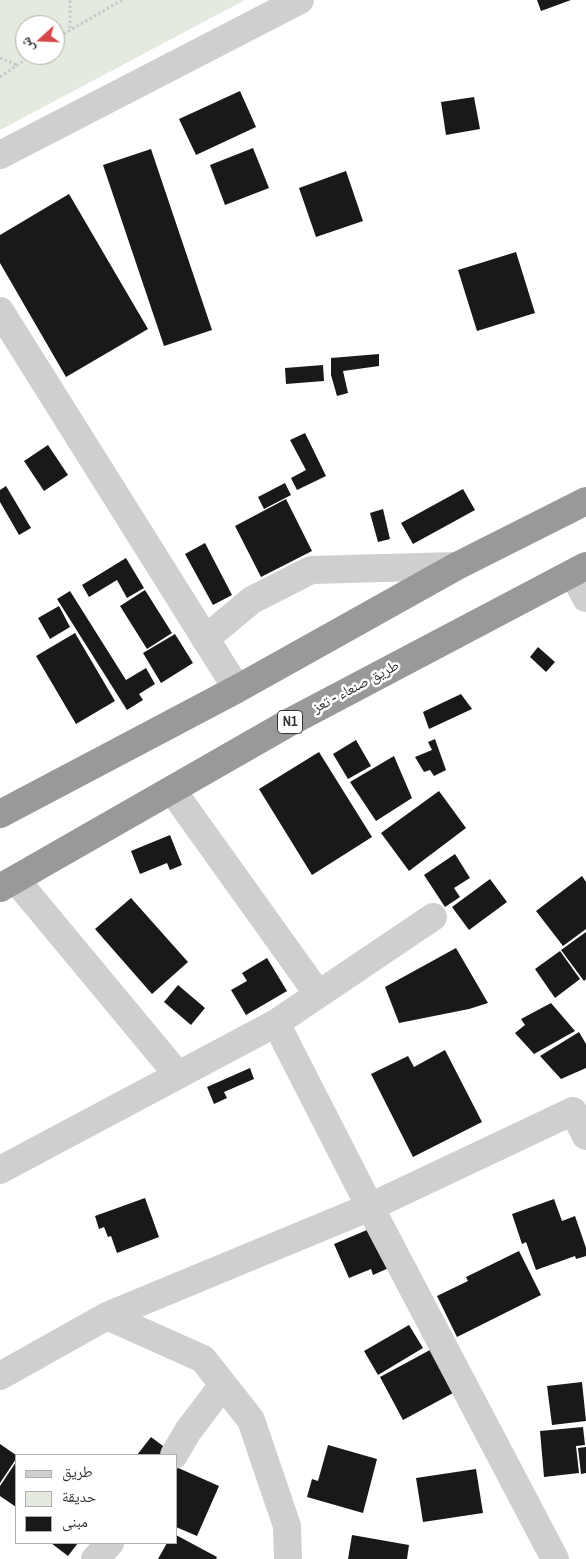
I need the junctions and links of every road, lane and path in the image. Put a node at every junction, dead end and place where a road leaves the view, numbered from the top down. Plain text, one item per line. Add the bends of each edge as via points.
1 (70, 0) edge
2 (122, 0) edge
3 (300, 0) edge
4 (70, 29) junction
5 (65, 32) edge
6 (0, 58) edge
7 (15, 64) edge
8 (17, 65) edge
9 (0, 77) edge
10 (0, 155) edge
11 (0, 310) edge
12 (586, 501) edge
13 (458, 566) junction
14 (579, 570) edge
15 (586, 598) edge
16 (205, 638) junction
17 (237, 689) junction
18 (172, 790) junction
19 (0, 814) edge
20 (8, 884) edge
21 (433, 917) dead end
22 (318, 994) junction
23 (276, 1023) junction
24 (178, 1075) junction
25 (586, 1136) edge
26 (0, 1170) edge
27 (370, 1207) junction
28 (106, 1316) junction
29 (0, 1376) edge
30 (223, 1385) junction
31 (175, 1454) edge
32 (109, 1544) edge
33 (95, 1559) edge
34 (288, 1559) edge
35 (555, 1559) edge

1 - 4 path
2 - 4 path
3 - 10 street
4 - 5 path
6 - 7 path
8 - 9 path
11 - 16 street
12 - 13 highway
13 - 16 street via 311,570 252,600
13 - 17 highway
14 - 15 street
14 - 18 highway, طريق صنعاء - تعز / N1 via 290,722
16 - 17 street
17 - 19 highway
18 - 20 highway, طريق صنعاء - تعز / N1
18 - 22 street
20 - 24 street
21 - 22 street
22 - 23 street
23 - 24 street
23 - 27 street
24 - 26 street
25 - 27 street via 573,1112
27 - 28 street
27 - 35 street
28 - 29 street
28 - 30 street via 202,1359
30 - 31 street
30 - 34 street via 250,1420 287,1526
32 - 33 street

